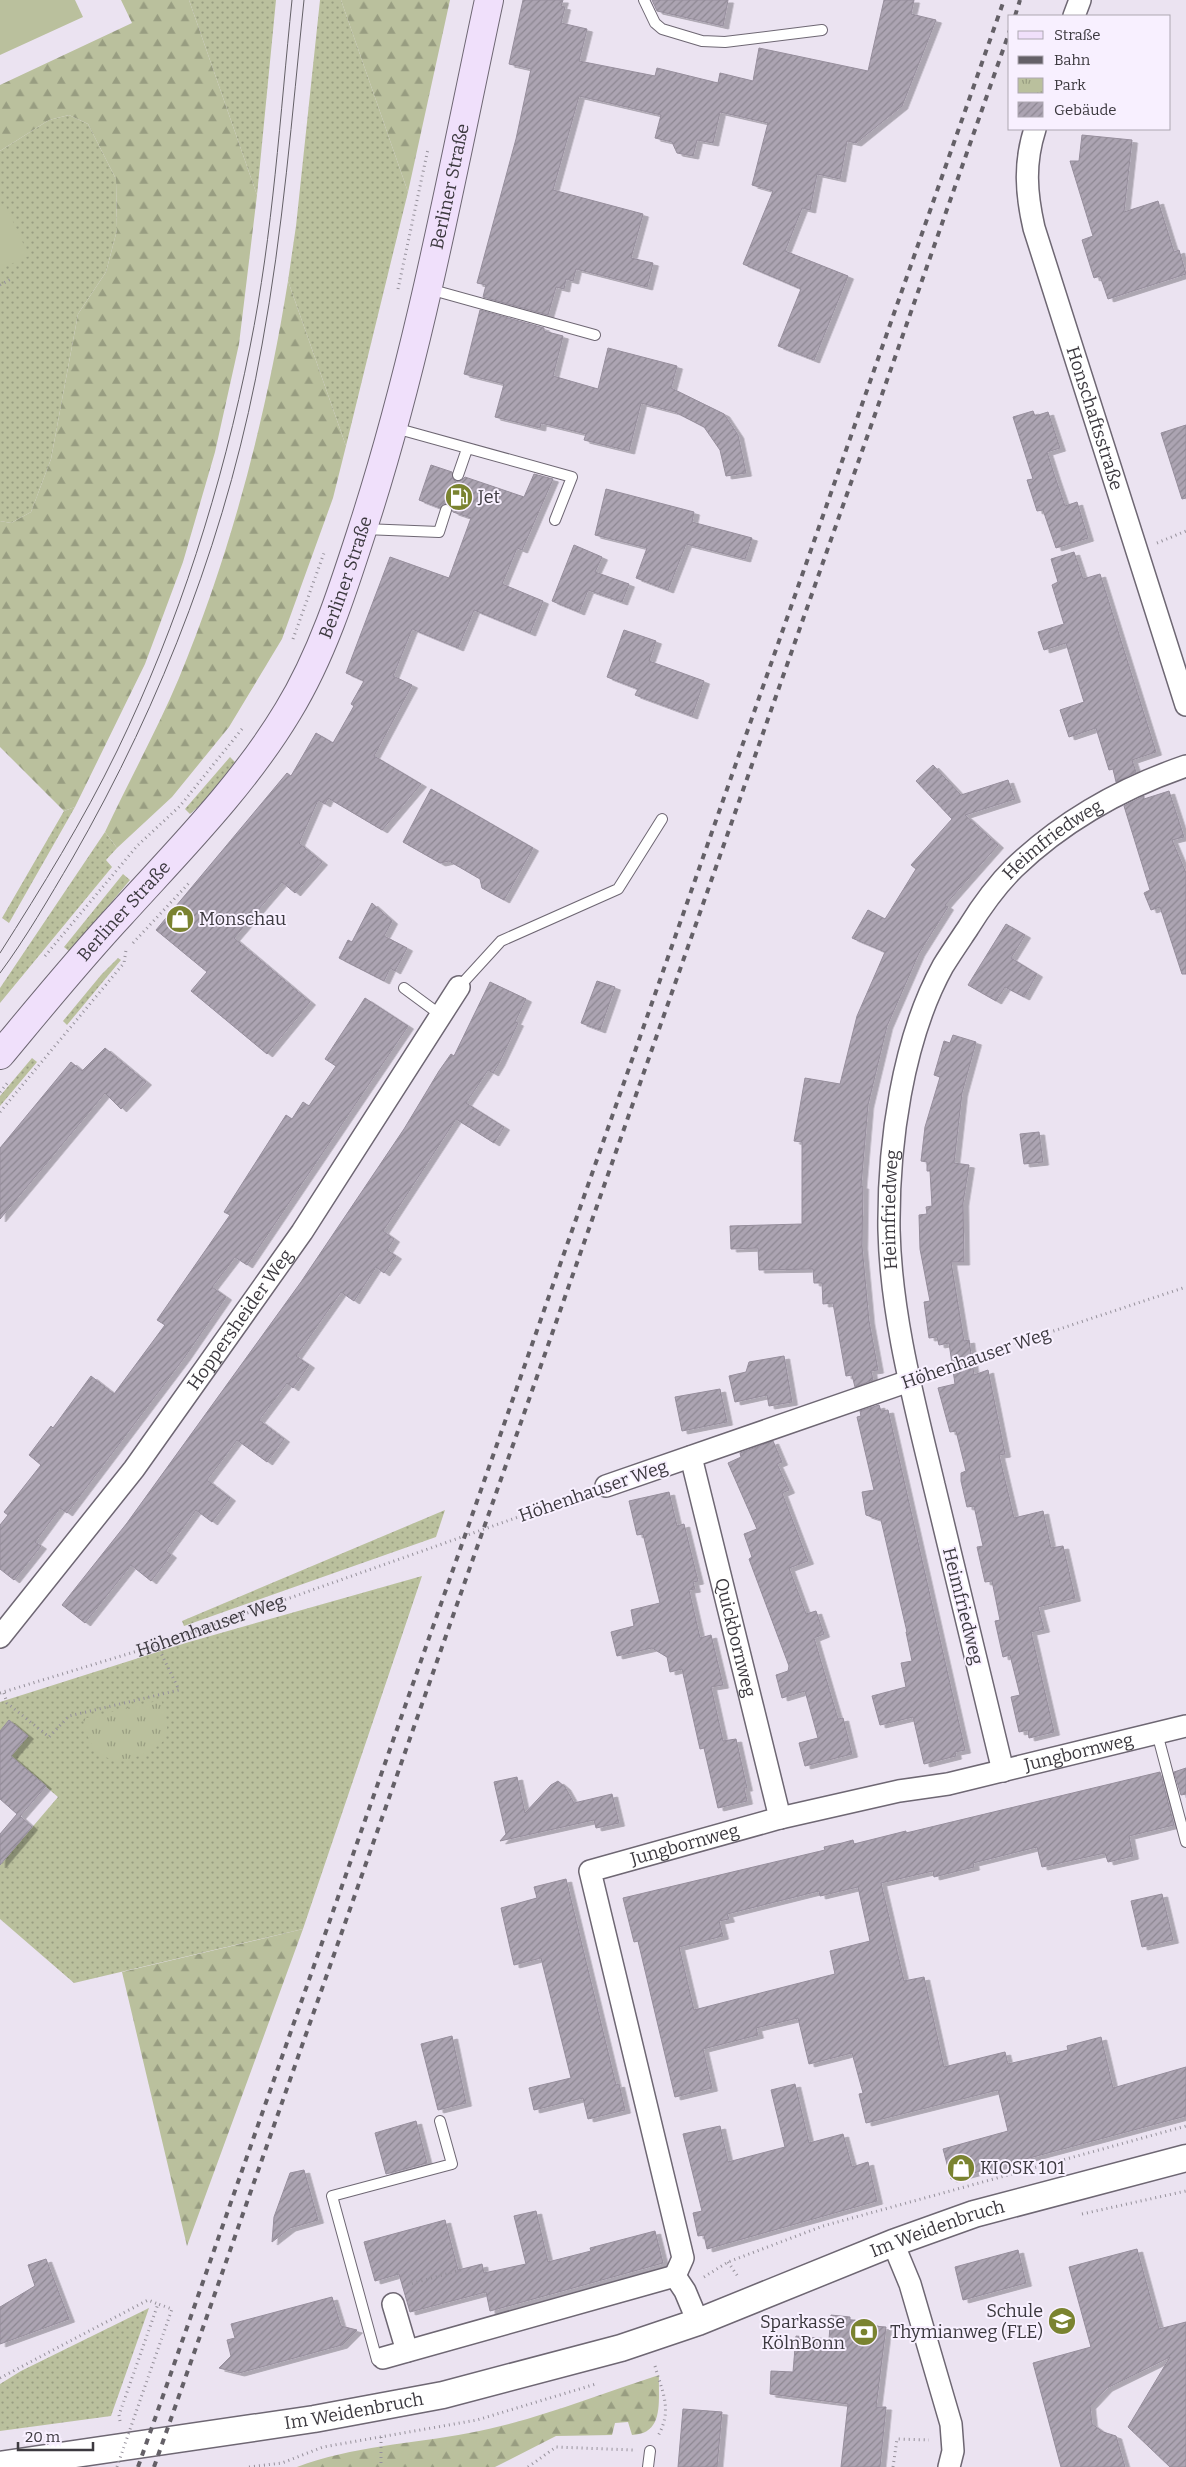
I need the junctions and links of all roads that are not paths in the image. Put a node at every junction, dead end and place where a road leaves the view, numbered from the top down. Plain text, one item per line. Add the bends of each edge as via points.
1 (490, 0) edge
2 (644, 0) edge
3 (1080, 0) edge
4 (1074, 15) edge
5 (822, 30) dead end
6 (1035, 130) edge
7 (426, 288) junction
8 (595, 335) dead end
9 (394, 427) junction
10 (467, 449) junction
11 (458, 475) dead end
12 (446, 510) dead end
13 (555, 520) dead end
14 (362, 529) junction
15 (1186, 705) edge
16 (1186, 766) edge
17 (662, 819) dead end
18 (459, 987) joint
19 (404, 988) dead end
20 (442, 1016) junction
21 (0, 1055) edge
22 (909, 1381) junction
23 (691, 1457) junction
24 (606, 1486) road end
25 (0, 1637) edge
26 (1186, 1726) edge
27 (1157, 1733) junction
28 (1003, 1771) junction
29 (780, 1818) junction
30 (1186, 1842) edge
31 (440, 2120) dead end
32 (1186, 2158) edge
33 (893, 2243) junction
34 (680, 2283) junction
35 (393, 2304) road end
36 (698, 2322) junction
37 (407, 2351) junction
38 (383, 2358) joint
39 (650, 2451) road end
40 (0, 2465) edge
41 (648, 2467) edge
42 (949, 2467) edge

1 - 7 main road, Berliner Straße
2 - 5 lane via 655,23 662,29 702,41 726,42
3 - 4 street
6 - 15 street, Honschaftsstraße via 1027,158 1026,182 1034,228
7 - 8 lane
7 - 9 main road, Berliner Straße
9 - 10 lane
9 - 14 main road, Berliner Straße
10 - 11 lane
10 - 13 lane via 572,477
12 - 14 lane via 439,532
14 - 21 main road, Berliner Straße via 313,664 266,746
16 - 22 street, Heimfriedweg via 1148,779 1102,802 1055,833 1012,869 977,914 942,968 917,1029 901,1088 892,1165 889,1230 896,1306
17 - 18 lane via 618,889 501,941
18 - 20 street, Hoppersheider Weg
19 - 20 lane
20 - 25 street, Hoppersheider Weg via 302,1232 134,1469
22 - 23 street, Höhenhauser Weg
22 - 28 street, Heimfriedweg
23 - 24 street, Höhenhauser Weg
23 - 29 street, Quickbornweg
26 - 27 street, Jungbornweg
27 - 28 street, Jungbornweg
27 - 30 lane
28 - 29 street, Jungbornweg
29 - 34 street, Jungbornweg via 590,1871 683,2258
31 - 38 lane via 452,2164 332,2196 376,2360
32 - 33 street, Im Weidenbruch via 974,2214
33 - 36 street, Im Weidenbruch
33 - 42 street via 910,2284 950,2424 953,2451
34 - 36 street
34 - 37 street
35 - 37 street
36 - 40 street, Im Weidenbruch via 621,2348 443,2395 314,2419
37 - 38 street
39 - 41 lane

